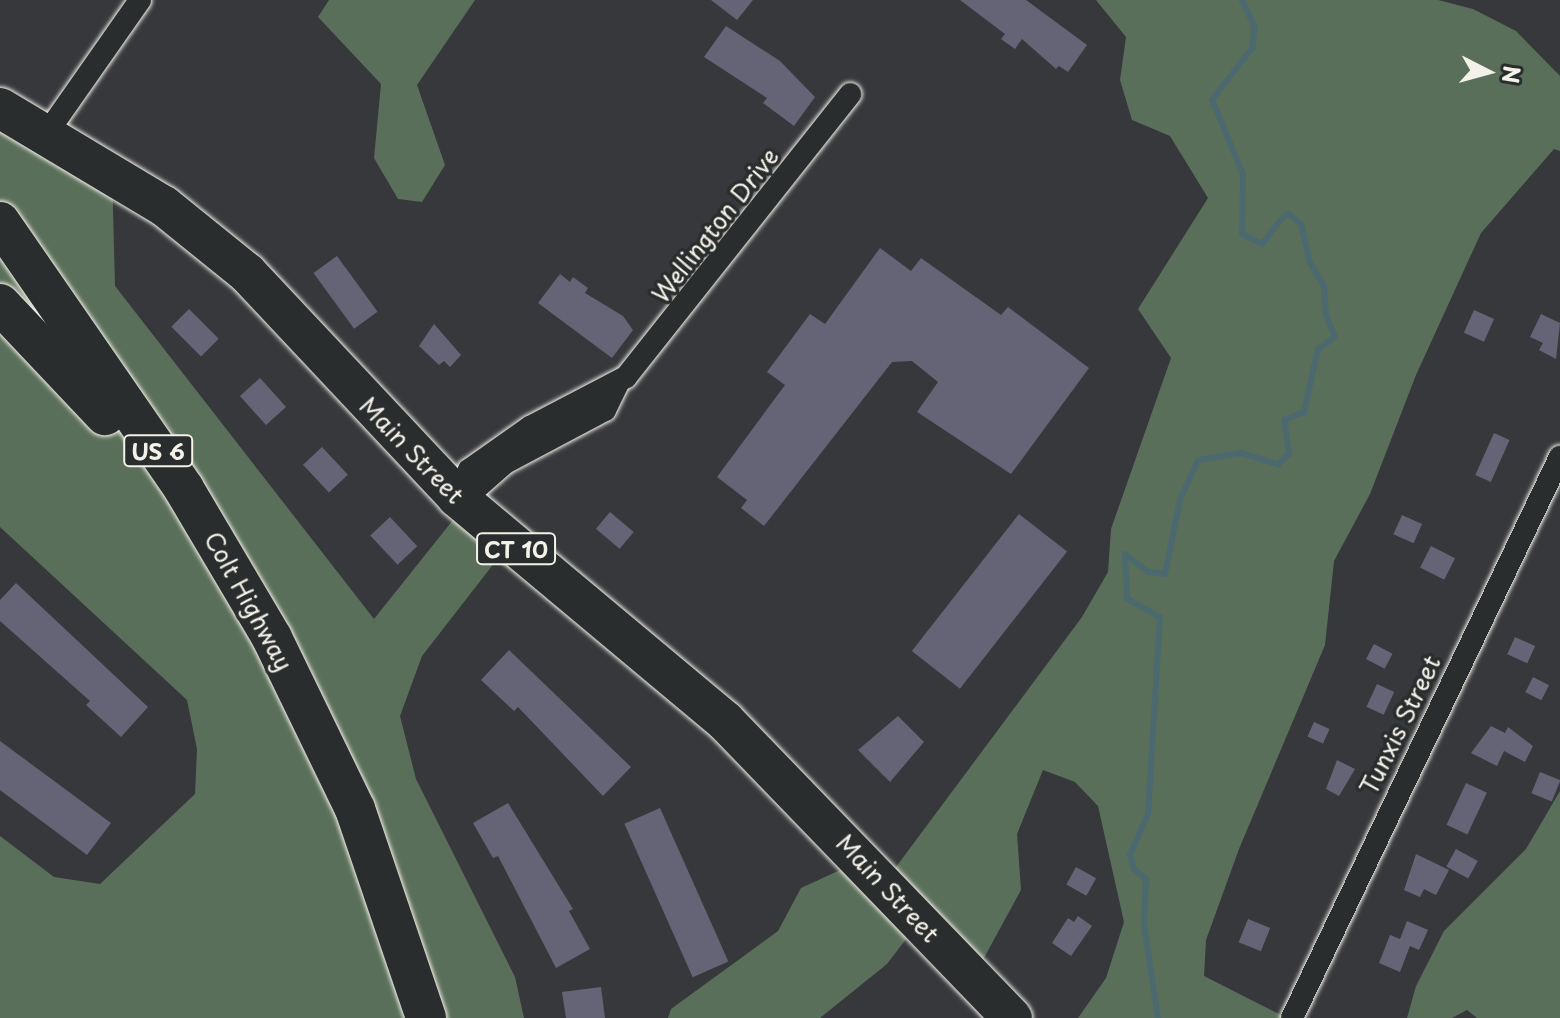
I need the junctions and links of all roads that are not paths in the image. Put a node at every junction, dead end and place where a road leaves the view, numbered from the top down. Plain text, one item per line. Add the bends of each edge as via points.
1 (140, 0) edge
2 (850, 94) dead end
3 (0, 108) edge
4 (47, 133) junction
5 (0, 222) edge
6 (0, 304) edge
7 (1560, 457) edge
8 (457, 497) junction
9 (299, 691) junction
10 (426, 1018) edge
11 (1012, 1018) edge
12 (1292, 1018) edge

1 - 4 street
2 - 8 street, Wellington Drive via 724,259 617,385 530,427 469,470
3 - 4 highway, Main Street / CT 10
4 - 8 highway, Main Street / CT 10 via 164,206 247,273
5 - 9 highway, Colt Highway / US 6 via 215,538
6 - 9 highway via 87,393 150,471
7 - 12 street, Tunxis Street via 1373,838
8 - 11 highway, Main Street / CT 10 via 725,721
9 - 10 highway, Colt Highway / US 6 via 360,822

